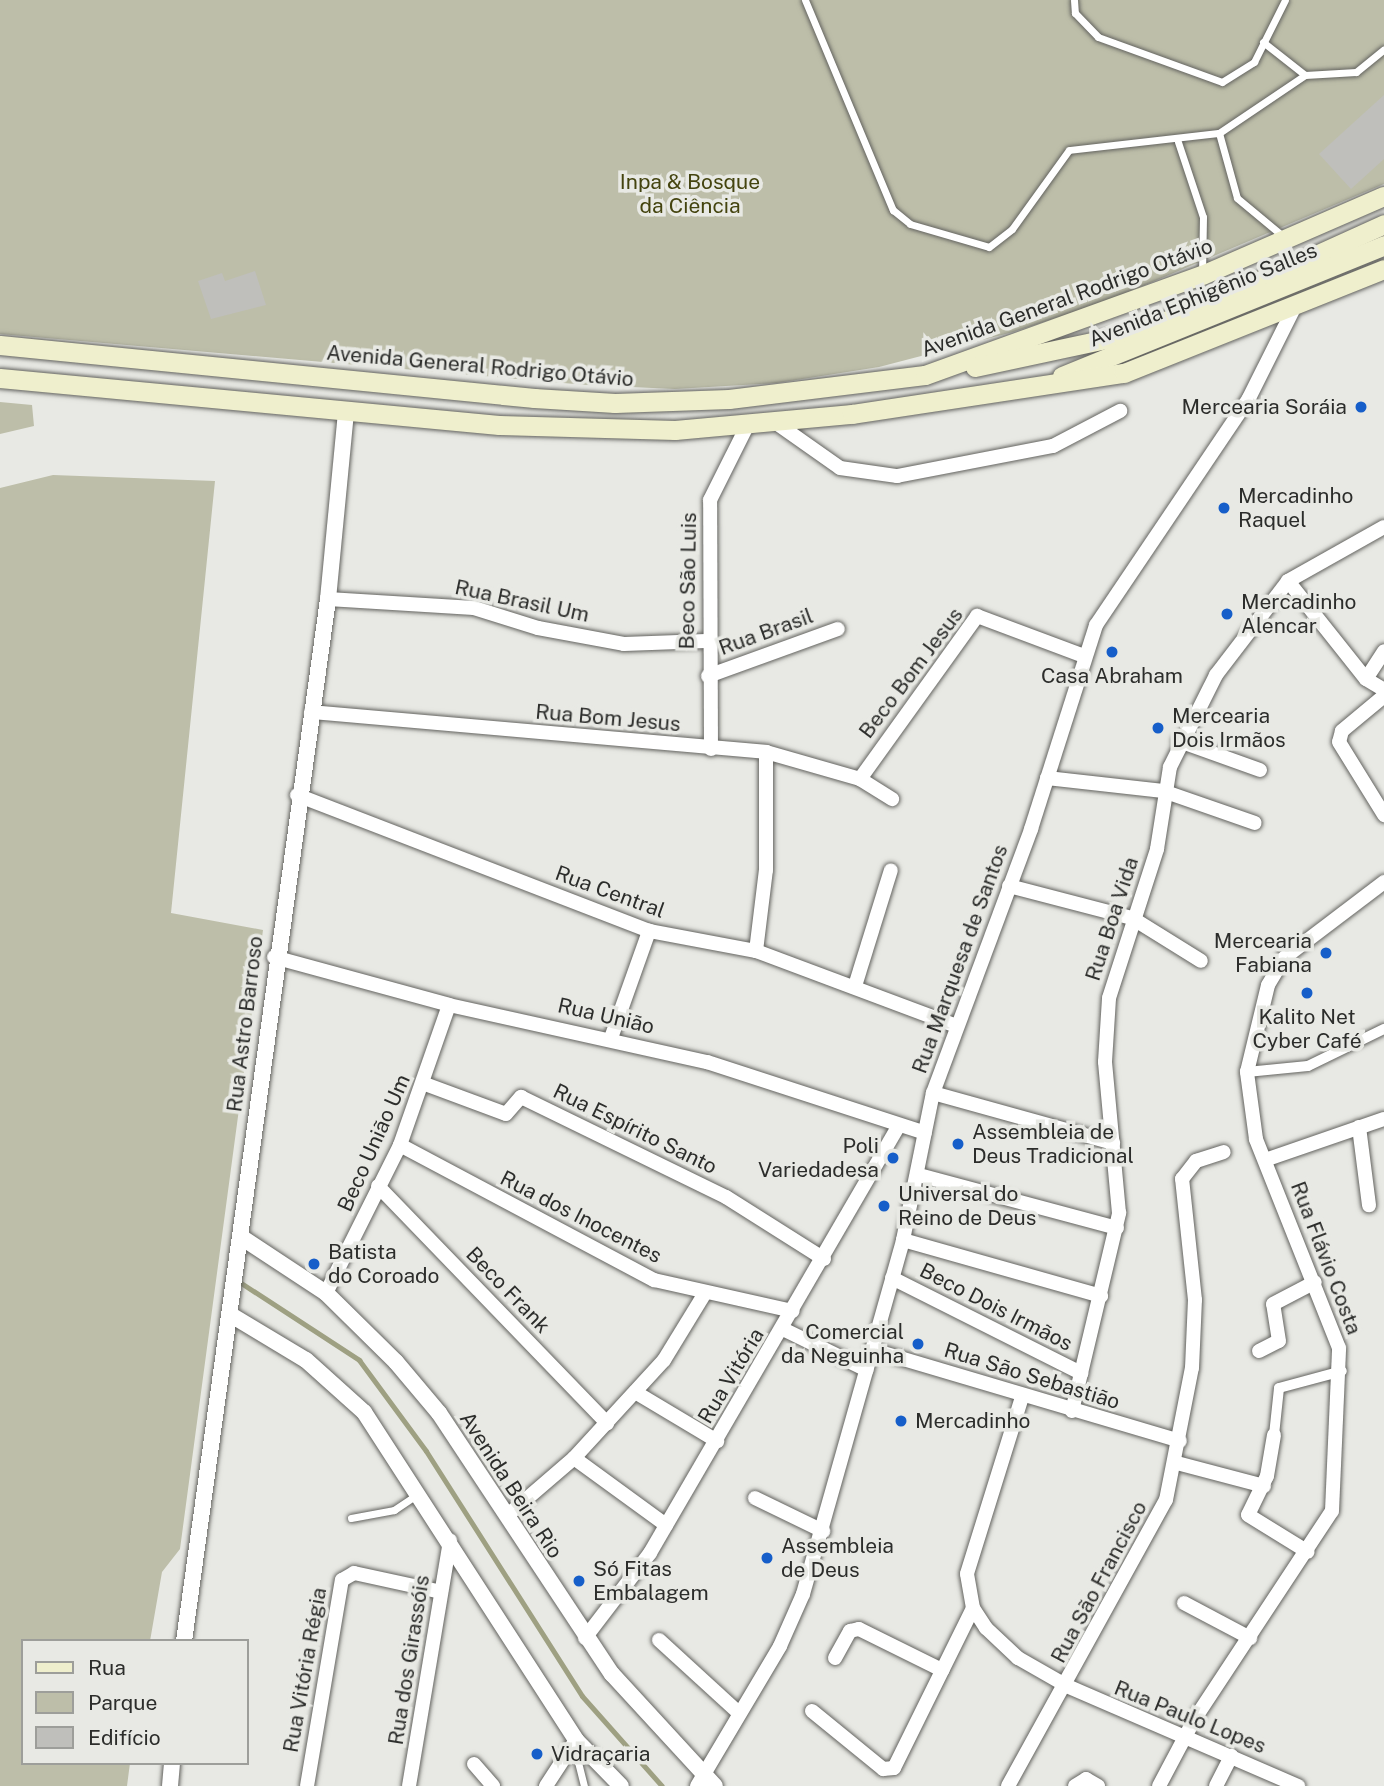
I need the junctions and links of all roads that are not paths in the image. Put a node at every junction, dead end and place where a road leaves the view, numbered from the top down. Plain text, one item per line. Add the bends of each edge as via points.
1 (805, 0) edge
2 (1074, 0) edge
3 (1285, 0) edge
4 (1263, 42) junction
5 (1384, 49) edge
6 (1305, 75) junction
7 (1219, 134) junction
8 (1178, 142) junction
9 (1384, 196) edge
10 (1384, 224) edge
11 (1289, 239) junction
12 (1384, 245) edge
13 (1384, 271) edge
14 (1202, 275) junction
15 (1293, 310) junction
16 (0, 345) edge
17 (925, 375) junction
18 (0, 379) edge
19 (1038, 385) junction
20 (346, 411) junction
21 (1120, 411) dead end
22 (772, 420) junction
23 (749, 422) junction
24 (1384, 527) edge
25 (1288, 581) junction
26 (328, 599) junction
27 (838, 629) dead end
28 (706, 641) junction
29 (1384, 651) edge
30 (1084, 656) junction
31 (708, 676) junction
32 (1366, 679) junction
33 (1384, 690) edge
34 (1384, 696) edge
35 (311, 712) junction
36 (1179, 741) junction
37 (711, 749) junction
38 (766, 752) junction
39 (1260, 770) dead end
40 (1048, 778) junction
41 (860, 779) junction
42 (1163, 791) junction
43 (297, 795) junction
44 (892, 799) dead end
45 (1384, 815) edge
46 (1255, 823) dead end
47 (891, 870) dead end
48 (1384, 882) edge
49 (1009, 886) junction
50 (1132, 918) junction
51 (649, 931) junction
52 (756, 951) junction
53 (274, 957) junction
54 (1201, 961) dead end
55 (855, 986) junction
56 (449, 1005) junction
57 (954, 1025) junction
58 (1384, 1029) edge
59 (611, 1038) junction
60 (1247, 1072) junction
61 (425, 1084) junction
62 (933, 1093) junction
63 (1384, 1119) edge
64 (899, 1126) junction
65 (1359, 1127) junction
66 (925, 1133) junction
67 (1113, 1143) junction
68 (400, 1145) junction
69 (1224, 1152) dead end
70 (1265, 1160) junction
71 (919, 1175) junction
72 (378, 1186) junction
73 (1369, 1205) dead end
74 (1117, 1228) junction
75 (241, 1237) junction
76 (903, 1240) junction
77 (824, 1259) junction
78 (892, 1278) junction
79 (1315, 1282) junction
80 (326, 1293) junction
81 (705, 1293) junction
82 (1101, 1296) junction
83 (793, 1311) junction
84 (231, 1315) junction
85 (783, 1329) junction
86 (873, 1350) junction
87 (1259, 1351) dead end
88 (867, 1370) junction
89 (1343, 1371) junction
90 (1081, 1373) junction
91 (635, 1392) junction
92 (1021, 1397) junction
93 (1072, 1411) junction
94 (607, 1423) junction
95 (1274, 1435) joint
96 (717, 1441) junction
97 (1180, 1441) junction
98 (575, 1458) junction
99 (1177, 1463) junction
100 (1264, 1486) junction
101 (419, 1493) junction
102 (755, 1498) dead end
103 (509, 1514) junction
104 (351, 1518) dead end
105 (666, 1525) junction
106 (823, 1531) junction
107 (450, 1540) junction
108 (1308, 1552) junction
109 (441, 1592) junction
110 (1184, 1603) dead end
111 (973, 1608) junction
112 (585, 1638) junction
113 (1250, 1638) junction
114 (184, 1639) edge
115 (659, 1640) dead end
116 (835, 1657) dead end
117 (942, 1670) junction
118 (1067, 1686) junction
119 (812, 1711) dead end
120 (739, 1713) junction
121 (1184, 1738) junction
122 (579, 1744) junction
123 (1231, 1756) junction
124 (474, 1764) dead end
125 (172, 1765) edge
126 (705, 1782) edge
127 (1076, 1784) edge
128 (170, 1786) edge
129 (307, 1786) edge
130 (410, 1786) edge
131 (493, 1786) edge
132 (546, 1786) edge
133 (584, 1786) edge
134 (621, 1786) edge
135 (1008, 1786) edge
136 (1098, 1786) edge
137 (1159, 1786) edge
138 (1216, 1786) edge
139 (1297, 1786) edge

1 - 8 lane via 884,193 910,223 989,247 1012,229 1069,150
2 - 4 lane via 1075,13 1098,37 1222,82 1254,62
3 - 4 lane
4 - 6 lane
5 - 6 lane via 1356,72
6 - 7 lane
7 - 8 lane
7 - 11 lane via 1237,198
8 - 14 lane via 1203,218
9 - 11 main road, Avenida General Rodrigo Otávio
10 - 17 main road, Avenida Ephigênio Salles via 1199,308 1106,340
11 - 14 main road, Avenida General Rodrigo Otávio
12 - 19 main road, Avenida Ephigênio Salles
13 - 15 main road
14 - 17 main road, Avenida General Rodrigo Otávio
15 - 19 main road via 1124,373
15 - 30 street, Rua Marquesa de Santos via 1249,398 1096,625
16 - 17 main road, Avenida General Rodrigo Otávio via 615,403 729,399
18 - 20 main road
19 - 22 main road
20 - 23 main road via 589,431
20 - 26 street, Rua Astro Barroso
21 - 22 street via 1053,446 897,476 840,468
22 - 23 main road
23 - 28 street, Beco São Luis via 710,500
24 - 25 street, Rua Boa Vida via 1312,562
25 - 32 street
25 - 36 street, Rua Boa Vida via 1216,675
26 - 28 street, Rua Brasil Um via 474,608 538,628 624,643
26 - 35 street, Rua Astro Barroso
27 - 31 street, Rua Brasil
28 - 31 street, Beco São Luis
29 - 32 street
30 - 40 street, Rua Marquesa de Santos
30 - 41 street, Beco Bom Jesus via 977,616
31 - 37 street, Beco São Luis
32 - 33 street
34 - 45 street via 1342,731 1339,742
35 - 37 street, Rua Bom Jesus
35 - 43 street, Rua Astro Barroso
36 - 39 street
36 - 42 street, Rua Boa Vida
37 - 38 street, Rua Bom Jesus
38 - 41 street, Rua Bom Jesus
38 - 52 street via 766,870
40 - 42 street
40 - 49 street, Rua Marquesa de Santos
41 - 44 street, Rua Bom Jesus
42 - 46 street
42 - 50 street, Rua Boa Vida via 1157,849
43 - 51 street, Rua Central
43 - 53 street, Rua Astro Barroso
47 - 55 street
48 - 60 street, Rua Flávio Costa via 1284,958 1268,985
49 - 50 street
49 - 57 street, Rua Marquesa de Santos
50 - 54 street
50 - 67 street, Rua Boa Vida via 1113,973 1105,1032
51 - 52 street, Rua Central
51 - 59 street
52 - 55 street, Rua Central
53 - 56 street, Rua União
53 - 75 street, Rua Astro Barroso
55 - 57 street, Rua Central
56 - 59 street, Rua União
56 - 61 street, Beco União Um
57 - 62 street, Rua Marquesa de Santos
58 - 60 street via 1308,1066
59 - 64 street, Rua União
60 - 70 street, Rua Flávio Costa via 1251,1117
61 - 68 street, Beco União Um
61 - 77 street, Rua Espírito Santo via 506,1114 521,1097 726,1197
62 - 66 street, Rua Marquesa de Santos
62 - 67 street
63 - 65 street
64 - 66 street, Rua União
64 - 77 street, Rua Vitória
65 - 70 street
65 - 73 street
66 - 71 street, Rua Marquesa de Santos
67 - 74 street, Rua Boa Vida
68 - 72 street, Beco União Um
68 - 81 street, Rua dos Inocentes via 653,1280
69 - 97 street, Rua São Francisco via 1196,1161 1182,1179 1195,1300
70 - 79 street, Rua Flávio Costa
71 - 74 street
71 - 76 street, Rua Marquesa de Santos
72 - 80 street, Beco União Um
72 - 94 street, Beco Frank
74 - 82 street, Rua Boa Vida
75 - 80 street, Avenida Beira Rio
75 - 84 street, Rua Astro Barroso
76 - 78 street, Rua Marquesa de Santos
76 - 82 street
77 - 83 street, Rua Vitória
78 - 86 street, Rua Marquesa de Santos
78 - 90 street, Beco Dois Irmãos
79 - 87 street via 1273,1304 1279,1341
79 - 89 street, Rua Flávio Costa
80 - 103 street, Avenida Beira Rio via 430,1403
81 - 83 street, Rua dos Inocentes
81 - 91 street via 677,1343
82 - 90 street, Rua Boa Vida
83 - 85 street, Rua Vitória
84 - 101 street via 336,1384 364,1412
84 - 114 street, Rua Astro Barroso via 194,1537
85 - 88 street
85 - 96 street, Rua Vitória
86 - 88 street, Rua Marquesa de Santos
86 - 92 street, Rua São Sebastião
88 - 106 street, Rua Marquesa de Santos
89 - 95 street via 1279,1388
89 - 108 street, Rua Flávio Costa via 1337,1489 1324,1532
90 - 93 street, Rua Boa Vida
91 - 94 street
91 - 96 street
92 - 93 street, Rua São Sebastião
92 - 111 street via 971,1558
93 - 97 street, Rua São Sebastião
94 - 98 street
95 - 100 street
96 - 105 street, Rua Vitória
97 - 99 street, Rua São Francisco
98 - 103 street
98 - 105 street
99 - 100 street
99 - 118 street, Rua São Francisco via 1157,1523
100 - 108 street via 1250,1519
101 - 104 lane via 394,1510
101 - 107 street
102 - 106 street
103 - 112 street, Avenida Beira Rio
105 - 112 street, Rua Vitória
106 - 120 street, Rua Marquesa de Santos via 793,1620
107 - 109 street, Rua dos Girassóis
107 - 122 street
108 - 113 street, Rua Flávio Costa
109 - 129 street, Rua Vitória Régia via 354,1573 342,1580
109 - 130 street, Rua dos Girassóis
110 - 113 street
111 - 117 street
111 - 118 street, Rua Paulo Lopes via 1002,1646
112 - 126 street, Avenida Beira Rio
113 - 121 street, Rua Flávio Costa
115 - 120 street
116 - 117 street via 850,1631 859,1629
117 - 119 street via 903,1761 883,1769
118 - 121 street, Rua Paulo Lopes
118 - 135 street, Rua São Francisco
120 - 126 street, Rua Marquesa de Santos
121 - 123 street, Rua Paulo Lopes
121 - 137 street, Rua Flávio Costa
122 - 132 street
122 - 133 lane
122 - 134 street
123 - 138 street
123 - 139 street, Rua Paulo Lopes
124 - 131 street
125 - 128 street
127 - 136 street via 1086,1779

